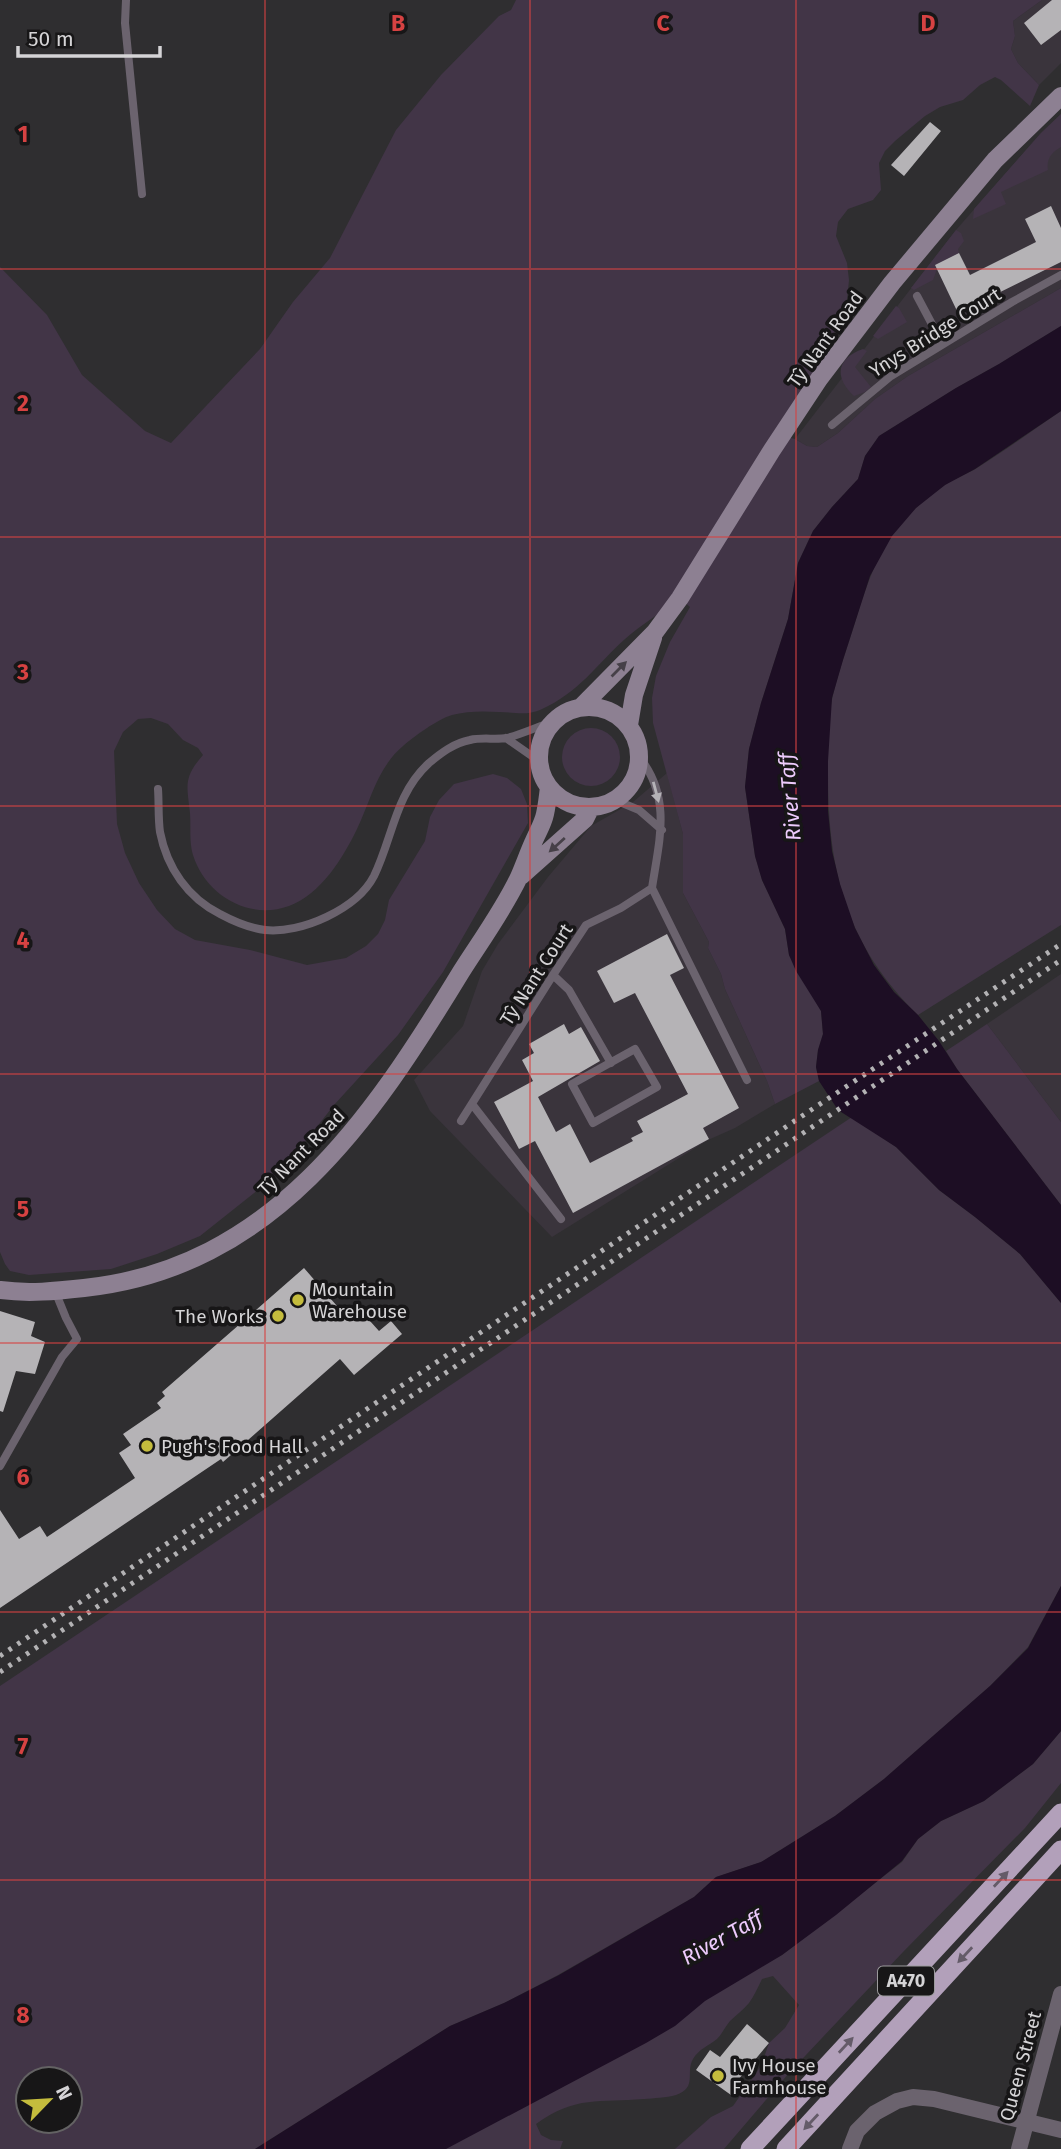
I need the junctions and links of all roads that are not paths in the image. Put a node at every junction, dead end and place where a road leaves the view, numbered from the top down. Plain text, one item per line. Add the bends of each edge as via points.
1 (126, 0) edge
2 (1061, 96) edge
3 (142, 194) dead end
4 (1061, 275) edge
5 (917, 296) dead end
6 (942, 343) junction
7 (832, 425) dead end
8 (655, 632) junction
9 (582, 706) junction
10 (552, 722) junction
11 (629, 725) junction
12 (506, 738) junction
13 (640, 758) junction
14 (539, 761) junction
15 (549, 788) junction
16 (158, 789) dead end
17 (615, 800) junction
18 (591, 807) junction
19 (662, 830) junction
20 (518, 879) junction
21 (652, 888) junction
22 (553, 975) junction
23 (611, 1063) junction
24 (747, 1080) dead end
25 (472, 1104) junction
26 (461, 1121) dead end
27 (561, 1219) dead end
28 (0, 1290) edge
29 (55, 1291) junction
30 (0, 1466) edge
31 (1061, 1814) edge
32 (1061, 1850) edge
33 (1061, 1994) edge
34 (1027, 2121) junction
35 (1061, 2130) edge
36 (750, 2149) edge
37 (786, 2149) edge
38 (849, 2149) edge
39 (1019, 2149) edge

1 - 3 lane
2 - 8 main road, Tŷ Nant Road via 995,160 892,283 820,379
4 - 6 lane, Ynys Bridge Court
5 - 6 lane
6 - 7 lane, Ynys Bridge Court via 882,382
9 -> 8 main road, Tŷ Nant Road
8 - 11 main road, Tŷ Nant Road
9 - 10 main road, Tŷ Nant Road
9 - 11 main road via 616,713
10 - 12 lane
10 - 14 main road via 542,737
11 - 13 main road, Tŷ Nant Road
12 - 14 lane
12 - 16 lane via 471,740 446,749 428,764 403,796 373,878 329,917 299,927 265,930 234,922 187,891 168,860 160,831
13 - 17 main road via 629,789
13 -> 19 lane via 651,772
14 - 15 main road
15 - 18 main road via 562,800
15 - 20 main road, Tŷ Nant Road via 545,815
17 - 18 main road
17 - 19 lane via 639,810
18 -> 20 main road, Tŷ Nant Road via 585,819
19 - 21 lane
20 - 29 main road, Tŷ Nant Road via 409,1058 325,1163 286,1201 240,1235 197,1258 143,1278
21 - 22 lane, Tŷ Nant Court via 586,925
21 - 24 lane
22 - 23 lane via 569,990
22 - 25 lane, Tŷ Nant Court
23 - 23 lane via 635,1049 657,1087 593,1122 572,1084
25 - 26 lane, Tŷ Nant Court
25 - 27 lane
28 - 29 main road, Tŷ Nant Road
29 - 30 lane via 77,1339 62,1356
36 -> 31 highway, A470
32 -> 37 highway, A470
33 - 34 street, Queen Street
34 - 35 street
34 - 38 street via 913,2097 875,2113 856,2131
34 - 39 street, Queen Street

